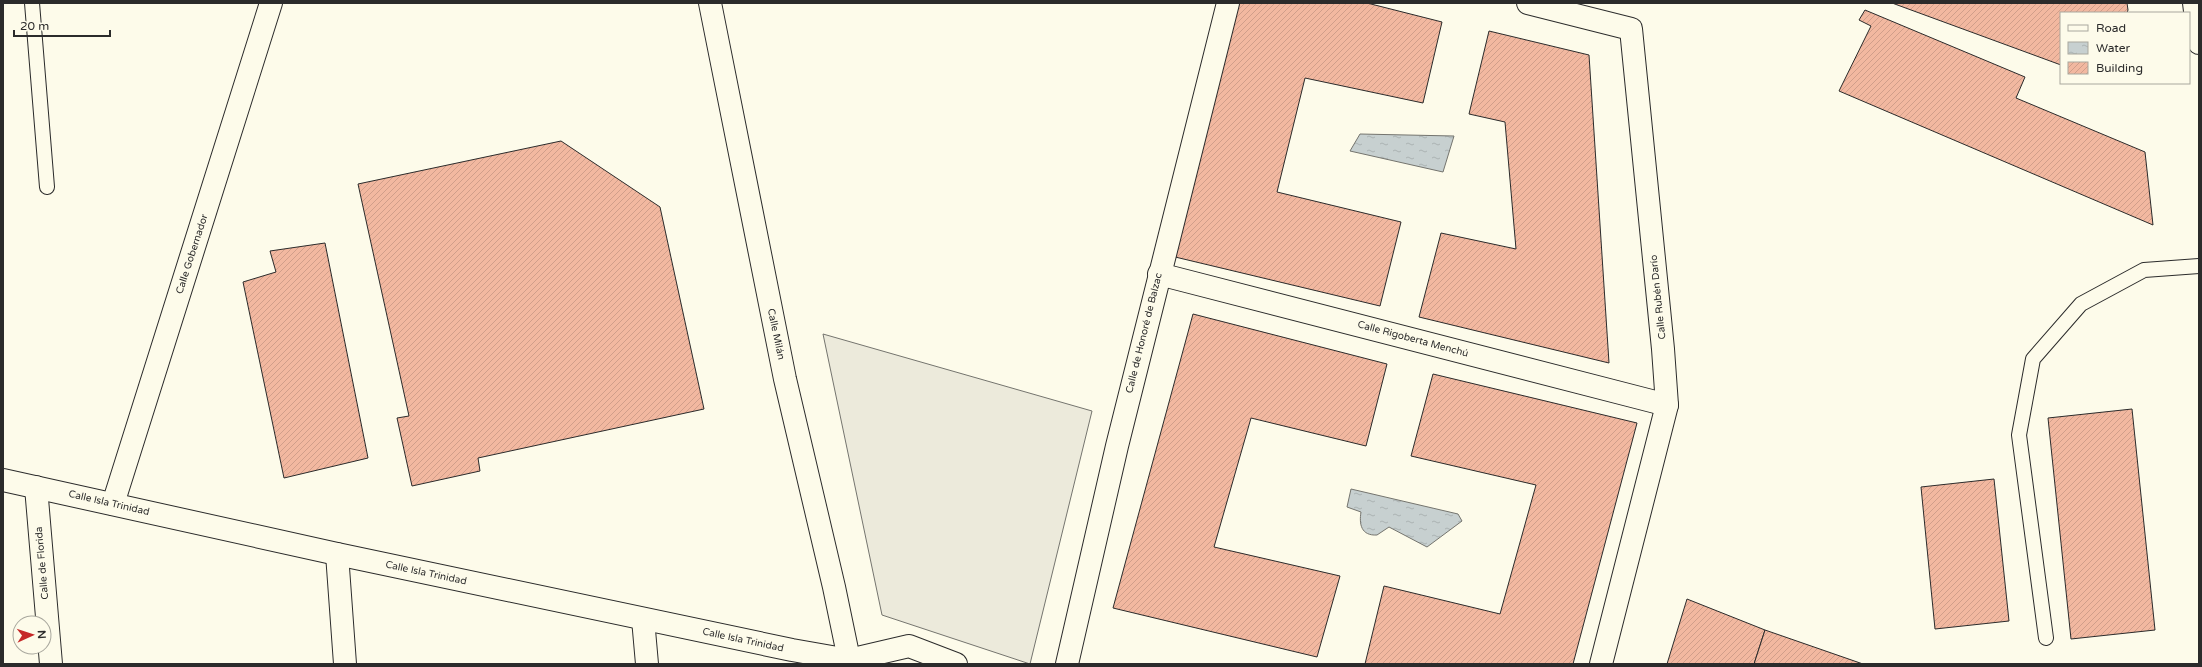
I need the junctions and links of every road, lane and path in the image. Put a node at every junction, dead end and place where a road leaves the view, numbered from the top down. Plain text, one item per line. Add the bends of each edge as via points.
1 (32, 3) edge
2 (271, 3) edge
3 (710, 3) edge
4 (1228, 3) edge
5 (1528, 3) edge
6 (2194, 3) edge
7 (2199, 43) edge
8 (47, 187) dead end
9 (2199, 266) edge
10 (1159, 274) junction
11 (1667, 405) junction
12 (3, 480) edge
13 (36, 487) junction
14 (112, 504) junction
15 (337, 554) junction
16 (643, 619) junction
17 (2046, 638) dead end
18 (850, 662) edge
19 (51, 664) edge
20 (345, 664) edge
21 (646, 664) edge
22 (956, 664) edge
23 (1067, 664) edge
24 (1601, 664) edge

1 - 8 lane
2 - 14 street, Calle Gobernador
3 - 18 street, Calle Milán via 785,379
4 - 10 street, Calle de Honoré de Balzac
5 - 11 street, Calle Rubén Darío via 1631,29
6 - 7 street
9 - 17 lane via 2144,270 2081,304 2032,359 2019,435
10 - 11 street, Calle Rigoberta Menchú
10 - 23 street, Calle de Honoré de Balzac via 1116,446
11 - 24 street, Calle Rubén Darío
12 - 13 street, Calle Isla Trinidad
13 - 14 street, Calle Isla Trinidad
13 - 19 street, Calle de Florida
14 - 15 street, Calle Isla Trinidad
15 - 16 street, Calle Isla Trinidad
15 - 20 street
16 - 18 street, Calle Isla Trinidad
16 - 21 street
18 - 22 street via 909,646

